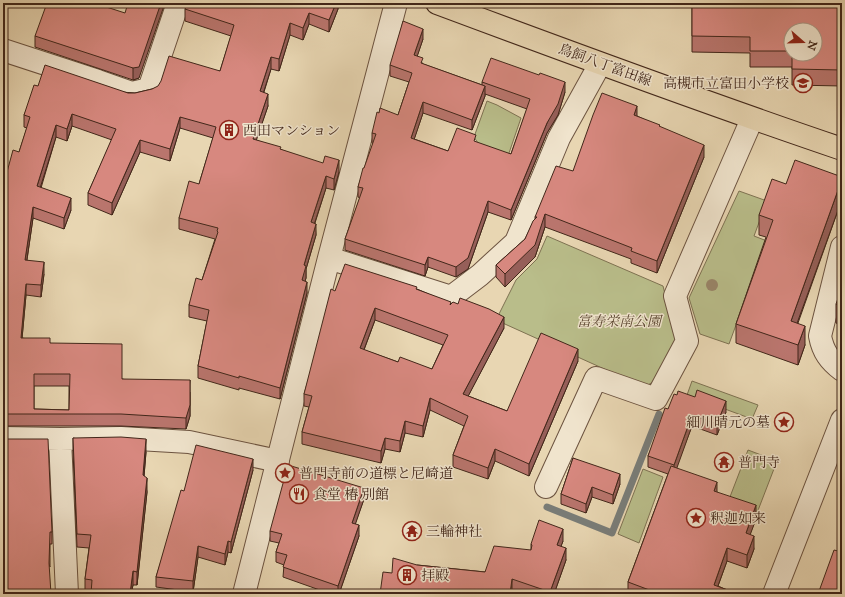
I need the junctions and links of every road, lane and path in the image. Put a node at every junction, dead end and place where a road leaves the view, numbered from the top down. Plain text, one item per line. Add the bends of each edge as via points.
1 (178, 3) edge
2 (396, 3) edge
3 (437, 3) edge
4 (3, 50) edge
5 (600, 64) junction
6 (752, 119) junction
7 (842, 149) edge
8 (842, 247) edge
9 (329, 258) junction
10 (842, 370) edge
11 (842, 420) edge
12 (3, 438) edge
13 (60, 439) junction
14 (278, 461) junction
15 (546, 487) dead end
16 (67, 594) edge
17 (244, 594) edge
18 (774, 594) edge

1 - 4 street via 149,89 132,93
2 - 9 street
3 - 5 main road, 鳥飼八丁富田線
5 - 6 main road, 鳥飼八丁富田線
5 - 9 street via 559,138 516,242 451,297
6 - 7 main road, 鳥飼八丁富田線
6 - 15 street via 675,296 687,342 656,399 596,378
8 - 10 street via 820,336 827,356
9 - 14 street
11 - 18 street
12 - 13 street
13 - 14 street via 121,438 189,442
13 - 16 street
14 - 17 street

